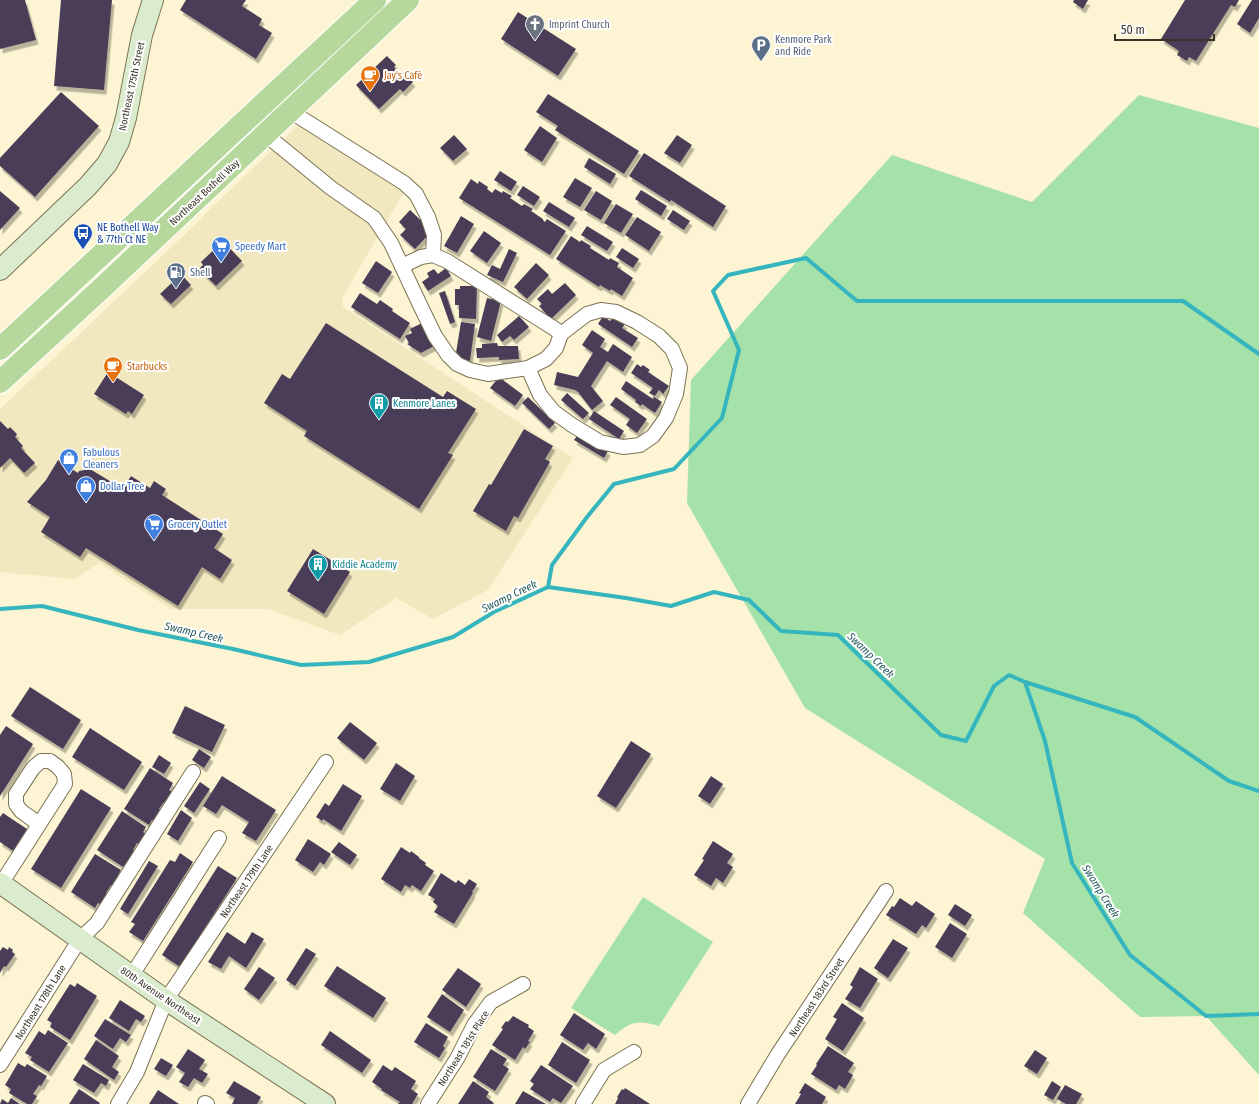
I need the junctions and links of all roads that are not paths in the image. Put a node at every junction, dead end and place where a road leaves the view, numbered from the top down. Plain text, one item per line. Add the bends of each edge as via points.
1 (153, 0) edge
2 (375, 0) edge
3 (404, 2) edge
4 (290, 111) junction
5 (266, 134) junction
6 (433, 255) junction
7 (402, 266) junction
8 (0, 270) edge
9 (561, 334) junction
10 (0, 348) edge
11 (528, 368) junction
12 (0, 382) edge
13 (326, 762) dead end
14 (194, 772) dead end
15 (39, 824) dead end
16 (219, 838) dead end
17 (1, 883) edge
18 (886, 891) dead end
19 (80, 939) junction
20 (132, 975) junction
21 (523, 984) dead end
22 (166, 1000) junction
23 (634, 1052) dead end
24 (0, 1066) edge
25 (118, 1104) edge
26 (325, 1104) edge
27 (428, 1104) edge
28 (583, 1104) edge
29 (748, 1104) edge

1 - 8 main road, Northeast 175th Street via 142,35 126,118 119,142 107,164 88,186
2 - 10 main road
3 - 4 main road, Northeast Bothell Way
4 - 5 main road, Northeast Bothell Way
4 - 6 street via 404,183 416,194 434,235
5 - 7 street via 330,188 374,218 391,243
5 - 12 main road, Northeast Bothell Way
6 - 7 street
6 - 9 street via 447,261
7 - 11 street via 435,336 448,356 457,364 488,374
9 - 11 street via 556,348 546,359
9 - 11 street via 587,314 601,310 616,312 659,336 672,349 680,368 676,394 666,418 653,436 640,445 623,447 600,442 554,412 540,395
13 - 22 street, Northeast 179th Lane
14 - 19 street, Northeast 178th Lane via 97,923
15 - 17 street
16 - 20 street
17 - 19 main road, 80th Avenue Northeast
18 - 29 street, Northeast 183rd Street via 778,1054
19 - 20 main road, 80th Avenue Northeast
19 - 24 street, Northeast 178th Lane
20 - 22 main road, 80th Avenue Northeast
21 - 27 street, Northeast 181st Place via 491,1002 474,1025 458,1057
22 - 25 street, Northeast 179th Lane via 137,1072
22 - 26 main road, 80th Avenue Northeast
23 - 28 street via 604,1070

